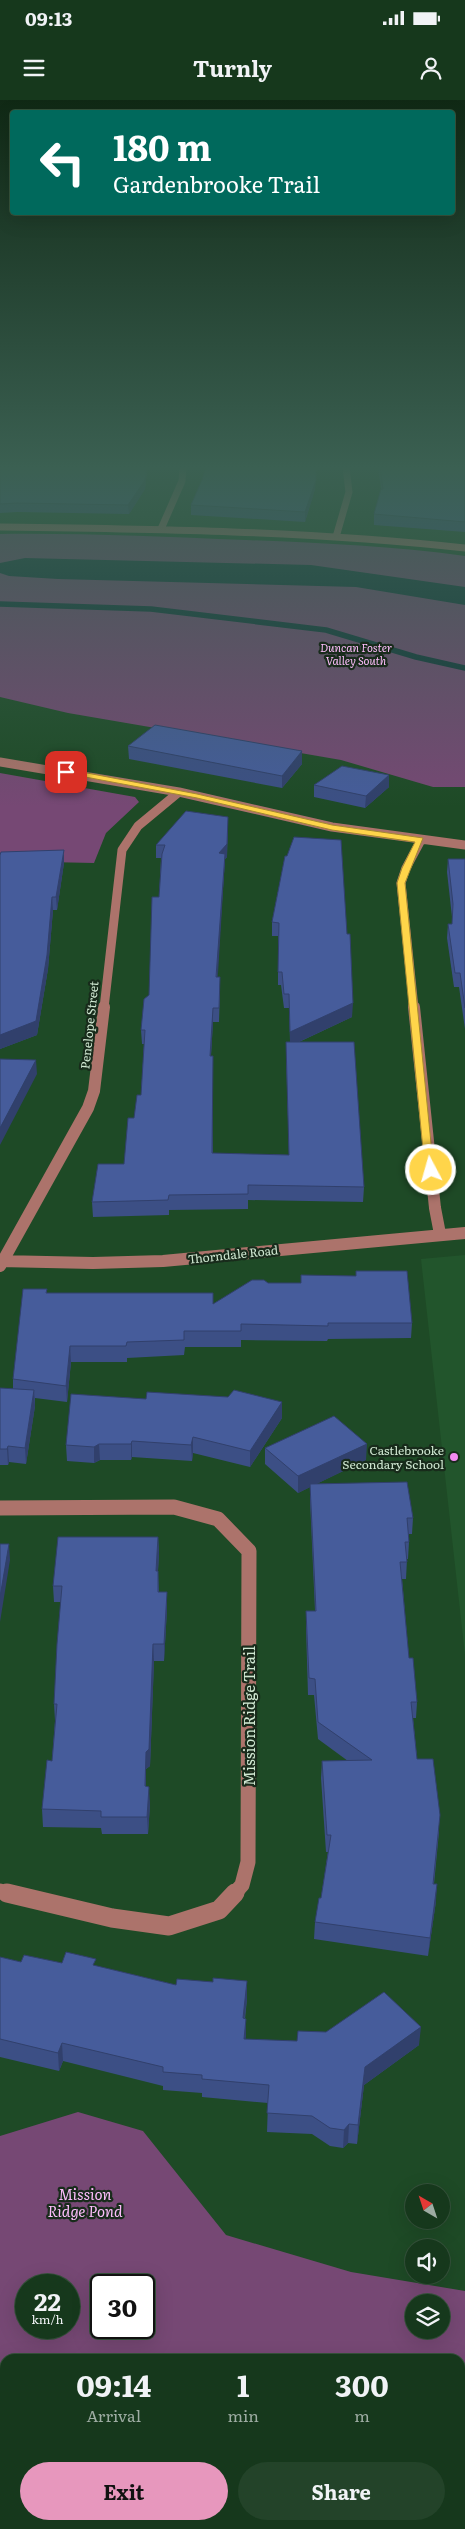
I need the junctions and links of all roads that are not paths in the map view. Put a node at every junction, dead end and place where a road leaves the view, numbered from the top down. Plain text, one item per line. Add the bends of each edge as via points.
1 (0, 762) edge
2 (179, 792) junction
3 (420, 840) junction
4 (465, 845) edge
5 (465, 1232) edge
6 (440, 1234) junction
7 (1, 1263) edge
8 (0, 1508) edge
9 (0, 1891) edge

1 - 2 street
2 - 3 street via 332,827
2 - 7 street, Penelope Street via 138,826 122,850 94,1091 88,1108
3 - 4 street
3 - 6 street via 401,883
5 - 6 street, Thorndale Road
6 - 7 street, Thorndale Road via 185,1259
8 - 9 street, Mission Ridge Trail via 174,1508 218,1519 249,1551 248,1862 242,1885 219,1910 168,1926 112,1918

